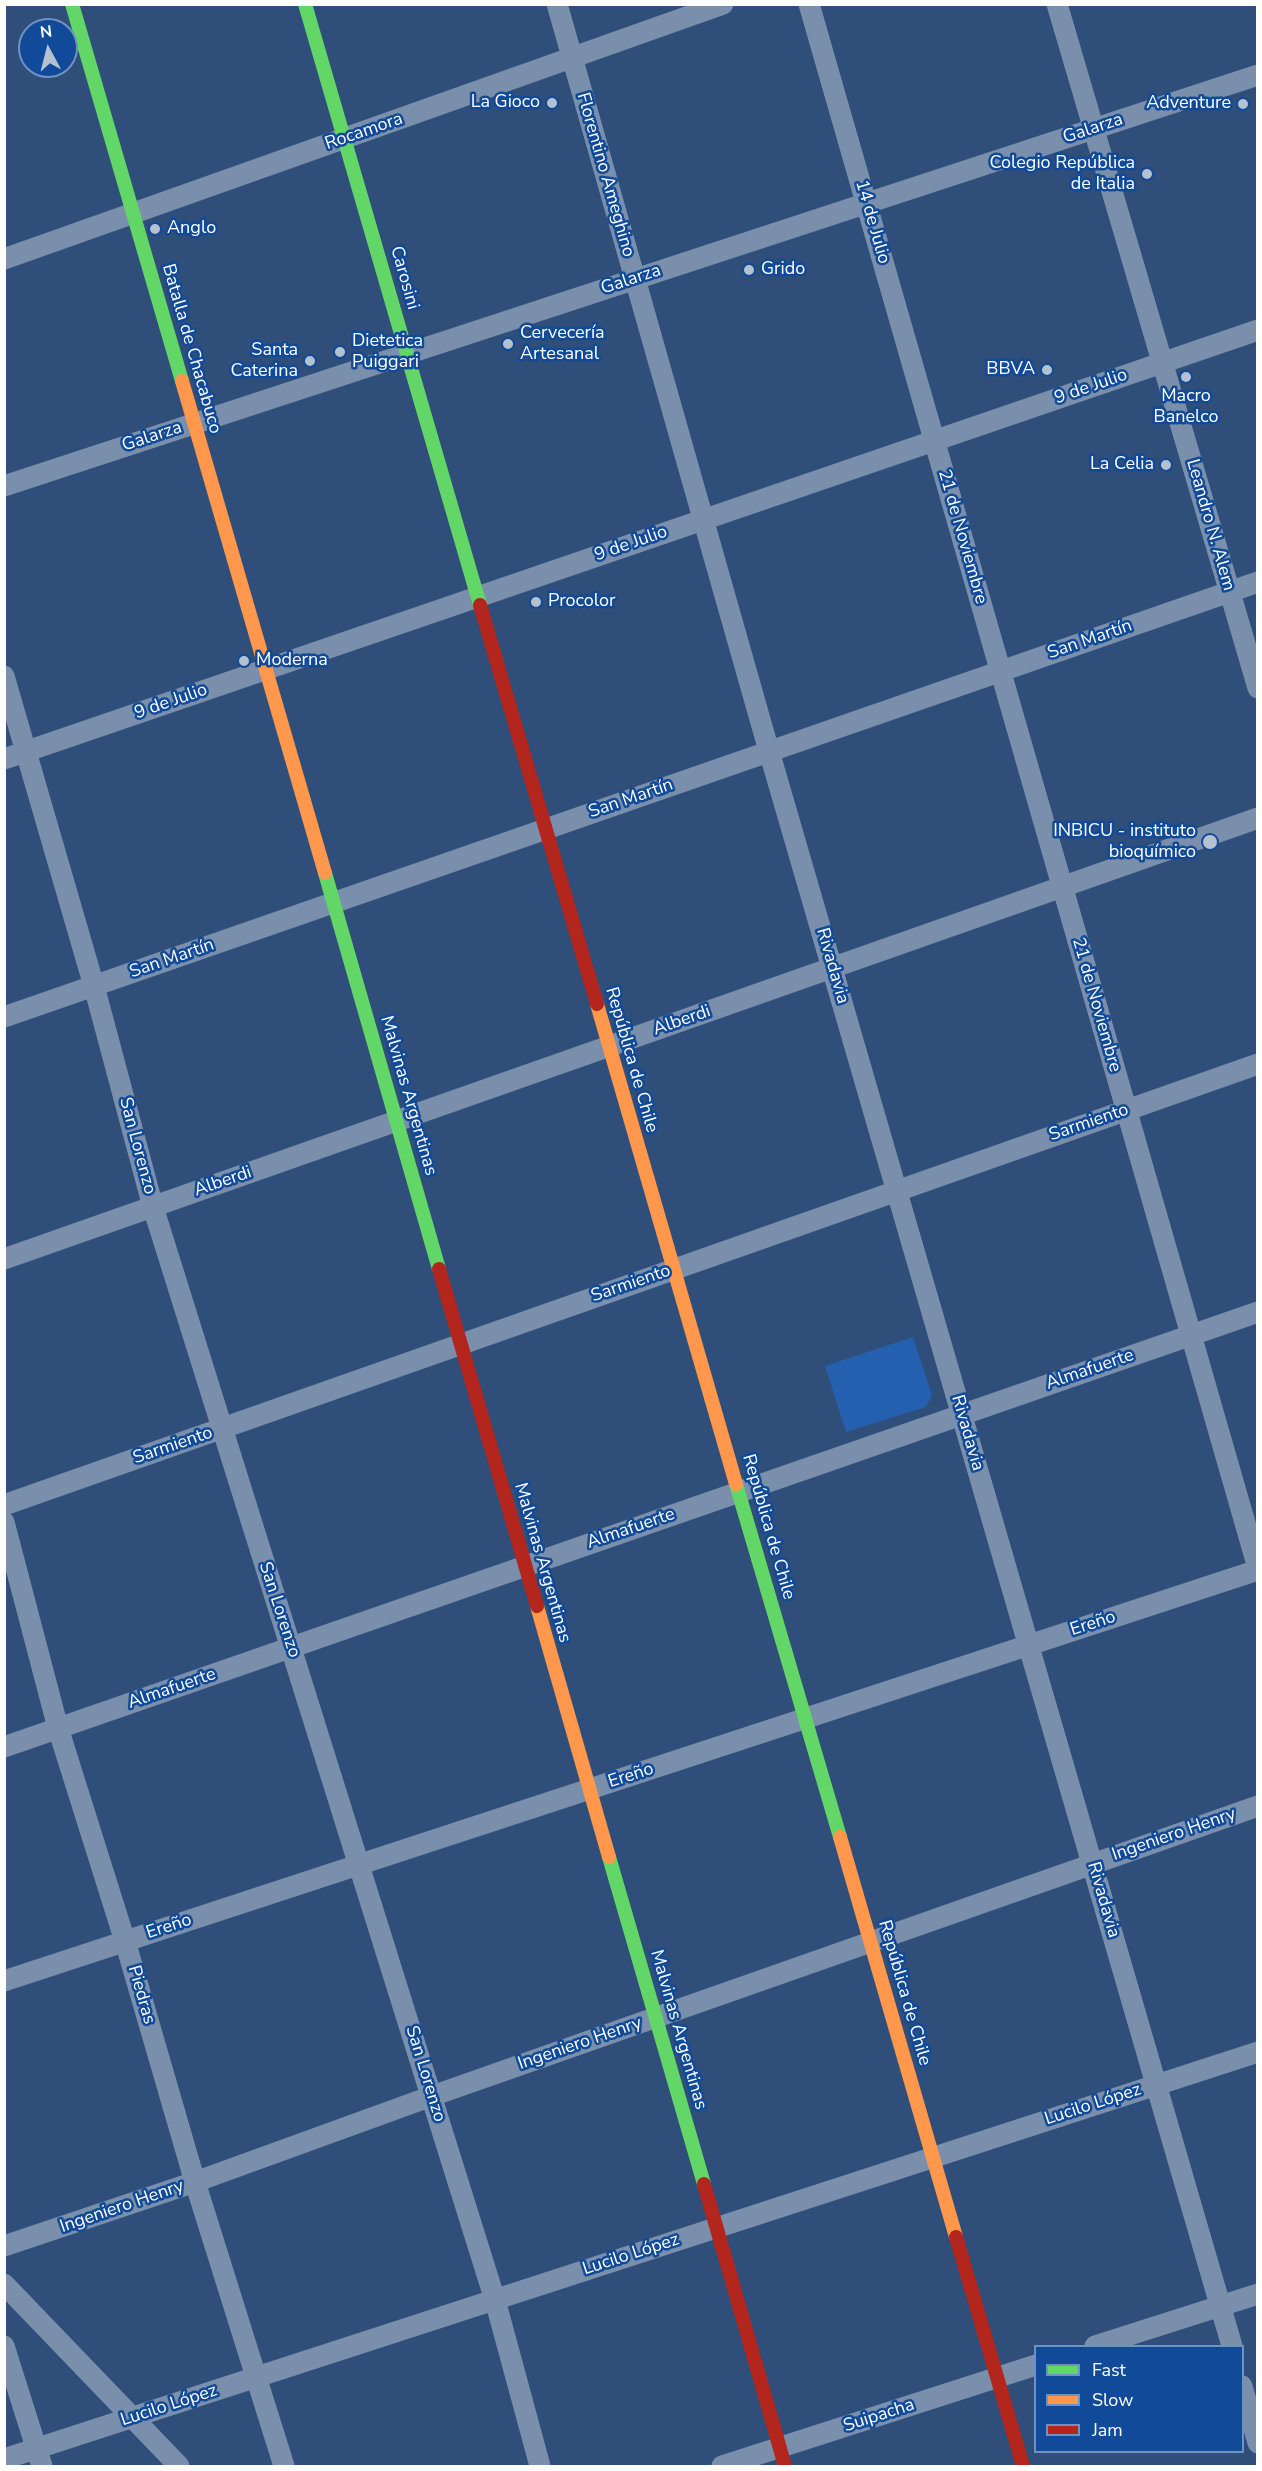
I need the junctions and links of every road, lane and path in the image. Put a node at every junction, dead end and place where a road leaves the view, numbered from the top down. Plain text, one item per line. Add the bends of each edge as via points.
1 (72, 4) edge
2 (305, 4) edge
3 (557, 4) edge
4 (723, 4) edge
5 (809, 4) edge
6 (1057, 4) edge
7 (572, 58) junction
8 (1257, 75) edge
9 (1094, 129) junction
10 (344, 138) junction
11 (866, 203) junction
12 (133, 213) junction
13 (4, 259) edge
14 (635, 279) junction
15 (1257, 330) edge
16 (407, 354) junction
17 (1163, 362) junction
18 (194, 423) junction
19 (935, 440) junction
20 (4, 486) edge
21 (703, 519) junction
22 (1257, 582) edge
23 (1229, 592) junction
24 (478, 597) junction
25 (266, 669) junction
26 (1000, 672) junction
27 (4, 676) edge
28 (1257, 688) edge
29 (26, 752) junction
30 (769, 752) junction
31 (4, 759) edge
32 (1257, 818) edge
33 (544, 830) junction
34 (1062, 887) junction
35 (333, 903) junction
36 (833, 968) junction
37 (94, 986) junction
38 (4, 1017) edge
39 (609, 1046) junction
40 (1257, 1064) edge
41 (1126, 1110) junction
42 (396, 1121) junction
43 (897, 1191) junction
44 (153, 1207) junction
45 (4, 1259) edge
46 (674, 1269) junction
47 (1257, 1312) edge
48 (1190, 1335) junction
49 (460, 1344) junction
50 (962, 1414) junction
51 (222, 1429) junction
52 (739, 1492) junction
53 (4, 1505) edge
54 (4, 1522) edge
55 (525, 1566) junction
56 (1257, 1570) edge
57 (1030, 1645) junction
58 (291, 1647) junction
59 (806, 1718) junction
60 (58, 1728) junction
61 (4, 1747) edge
62 (589, 1789) junction
63 (1257, 1806) edge
64 (359, 1864) junction
65 (1092, 1864) junction
66 (125, 1941) junction
67 (870, 1942) junction
68 (4, 1981) edge
69 (655, 2018) junction
70 (1257, 2052) edge
71 (1157, 2085) junction
72 (432, 2096) junction
73 (934, 2157) junction
74 (195, 2182) junction
75 (716, 2228) junction
76 (4, 2246) edge
77 (4, 2284) edge
78 (1257, 2294) edge
79 (495, 2300) junction
80 (1221, 2306) junction
81 (1098, 2345) edge
82 (1232, 2345) edge
83 (4, 2346) edge
84 (1034, 2366) edge
85 (999, 2377) junction
86 (256, 2378) junction
87 (1244, 2394) edge
88 (132, 2417) junction
89 (1257, 2443) edge
90 (782, 2457) edge
91 (39, 2458) edge
92 (4, 2459) edge
93 (178, 2466) edge
94 (284, 2466) edge
95 (540, 2466) edge
96 (722, 2466) edge
97 (1023, 2466) edge

1 - 12 street, Batalla de Chacabuco
2 - 10 street, Carosini
3 - 7 street, Florentino Ameghino
4 - 7 street, Rocamora
5 - 11 street, 14 de Julio
6 - 9 street, Leandro N. Alem
7 - 10 street, Rocamora
7 - 14 street, Florentino Ameghino
8 - 9 street, Galarza
9 - 11 street, Galarza
9 - 17 street, Leandro N. Alem
10 - 12 street, Rocamora
10 - 16 street, Carosini
11 - 14 street, Galarza
11 - 19 street, 14 de Julio
12 - 13 street, Rocamora
12 - 18 street, Batalla de Chacabuco
14 - 16 street, Galarza
14 - 21 street, Florentino Ameghino
15 - 17 street, 9 de Julio
16 - 18 street, Galarza
16 - 24 street, Carosini
17 - 19 street, 9 de Julio
17 - 23 street, Leandro N. Alem
18 - 20 street, Galarza
18 - 25 street, Batalla de Chacabuco
19 - 21 street, 9 de Julio
19 - 26 street, 21 de Noviembre
21 - 24 street, 9 de Julio
21 - 30 street, Rivadavia
22 - 23 street, San Martín
23 - 26 street, San Martín
23 - 28 street, Leandro N. Alem
24 - 25 street, 9 de Julio
24 - 33 street, República de Chile
25 - 29 street, 9 de Julio
25 - 35 street, Malvinas Argentinas
26 - 30 street, San Martín
26 - 34 street, 21 de Noviembre
27 - 29 street, San Lorenzo
29 - 31 street, 9 de Julio
29 - 37 street, San Lorenzo
30 - 33 street, San Martín
30 - 36 street, Rivadavia
32 - 34 street, Alberdi
33 - 35 street, San Martín
33 - 39 street, República de Chile
34 - 36 street, Alberdi
34 - 41 street, 21 de Noviembre
35 - 37 street, San Martín
35 - 42 street, Malvinas Argentinas
36 - 39 street, Alberdi
36 - 43 street, Rivadavia
37 - 38 street, San Martín
37 - 44 street, San Lorenzo
39 - 42 street, Alberdi
39 - 46 street, República de Chile
40 - 41 street, Sarmiento
41 - 43 street, Sarmiento
41 - 48 street, 21 de Noviembre
42 - 44 street, Alberdi
42 - 49 street, Malvinas Argentinas
43 - 46 street, Sarmiento
43 - 50 street, Rivadavia
44 - 45 street, Alberdi
44 - 51 street, San Lorenzo
46 - 49 street, Sarmiento
46 - 52 street, República de Chile
47 - 48 street, Almafuerte
48 - 50 street, Almafuerte
48 - 56 street, 21 de Noviembre
49 - 51 street, Sarmiento
49 - 55 street, Malvinas Argentinas
50 - 52 street, Almafuerte
50 - 57 street, Rivadavia
51 - 53 street, Sarmiento
51 - 58 street, San Lorenzo
52 - 55 street, Almafuerte
52 - 59 street, República de Chile
54 - 60 street, Piedras
55 - 58 street, Almafuerte
55 - 62 street, Malvinas Argentinas
56 - 57 street, Ereño
57 - 59 street, Ereño
57 - 65 street, Rivadavia
58 - 60 street, Almafuerte
58 - 64 street, San Lorenzo
59 - 62 street, Ereño
59 - 67 street, República de Chile
60 - 61 street, Almafuerte
60 - 66 street, Piedras
62 - 64 street, Ereño
62 - 69 street, Malvinas Argentinas
63 - 65 street, Ingeniero Henry
64 - 66 street, Ereño
64 - 72 street, San Lorenzo
65 - 67 street, Ingeniero Henry
65 - 71 street, Rivadavia
66 - 68 street, Ereño
66 - 74 street, Piedras
67 - 69 street, Ingeniero Henry
67 - 73 street, República de Chile
69 - 72 street, Ingeniero Henry
69 - 75 street, Malvinas Argentinas
70 - 71 street, Lucilo López
71 - 73 street, Lucilo López
71 - 80 street, Rivadavia
72 - 74 street, Ingeniero Henry
72 - 79 street, San Lorenzo
73 - 75 street, Lucilo López
73 - 85 street, República de Chile
74 - 76 street, Ingeniero Henry
74 - 86 street, Piedras
75 - 79 street, Lucilo López
75 - 90 street, Malvinas Argentinas
77 - 88 street
78 - 80 street
79 - 86 street, Lucilo López
79 - 95 street, San Lorenzo
80 - 81 street
80 - 82 street, Rivadavia
83 - 91 street
84 - 85 street, Suipacha
85 - 90 street, Suipacha
85 - 97 street, República de Chile
86 - 88 street, Lucilo López
86 - 94 street, Piedras
87 - 89 street
88 - 91 street, Lucilo López
88 - 93 street
90 - 96 street, Suipacha
91 - 92 street, Lucilo López

